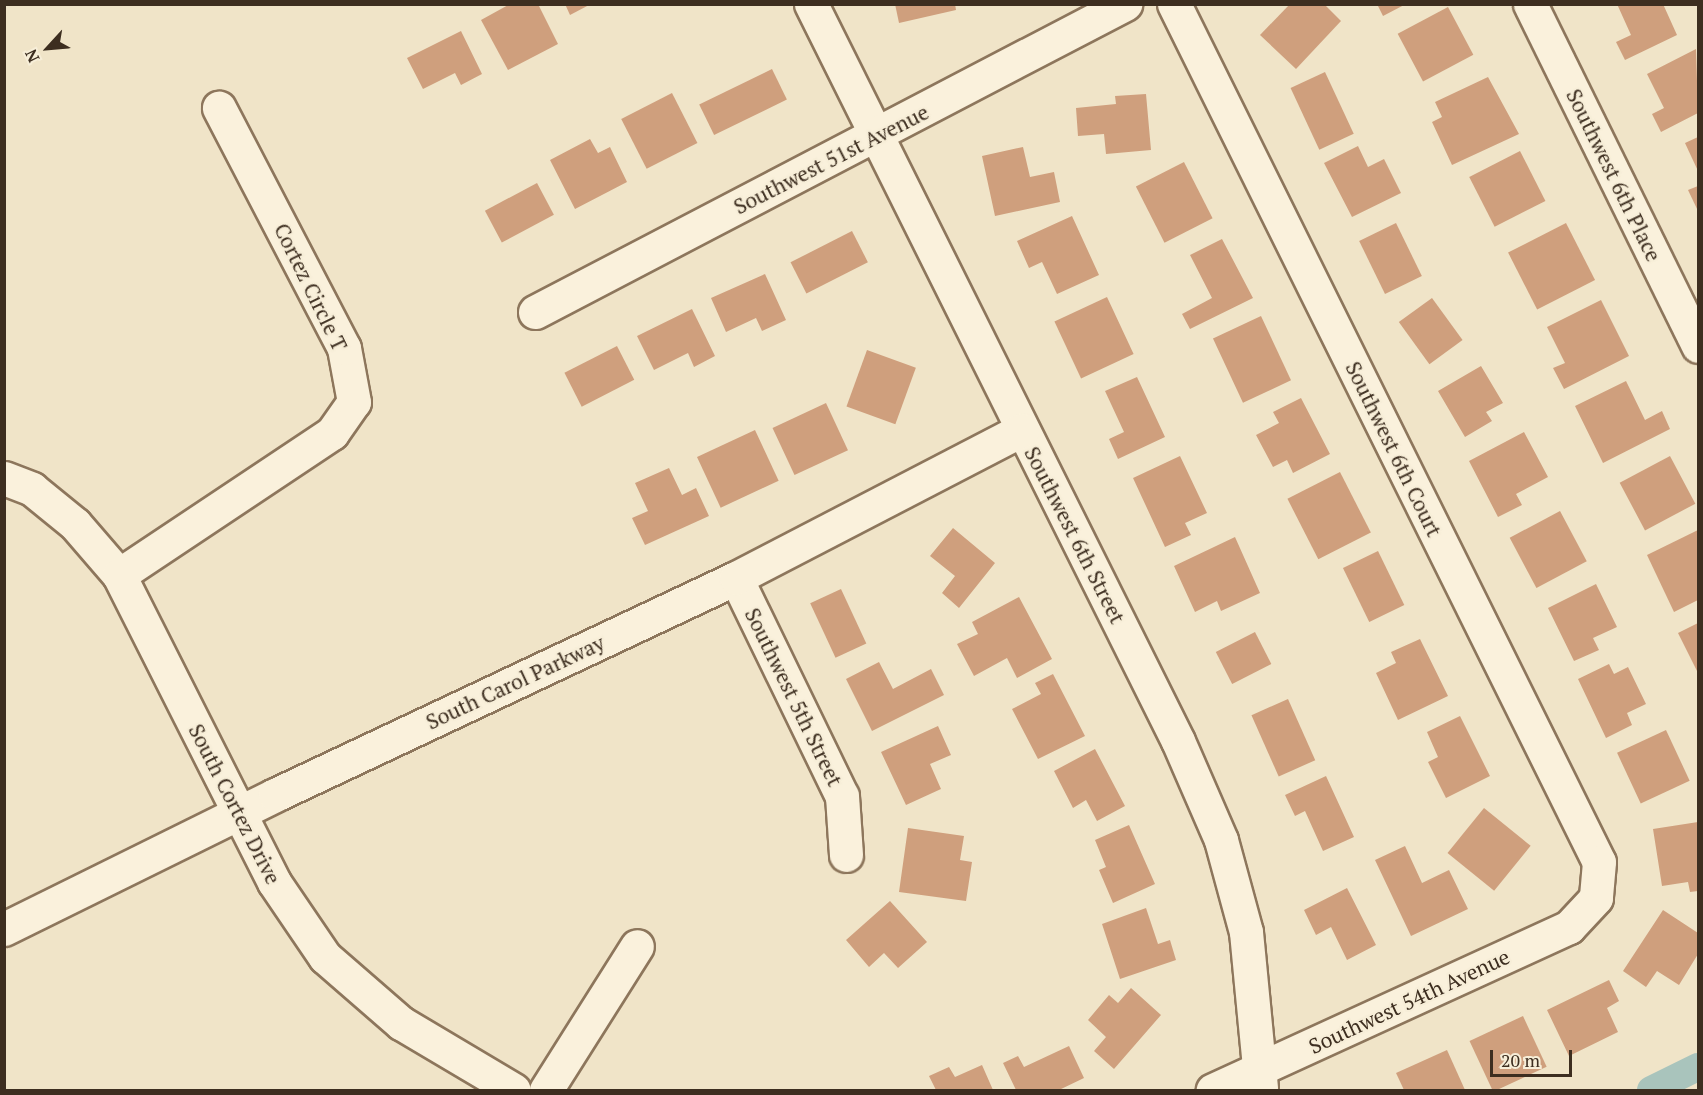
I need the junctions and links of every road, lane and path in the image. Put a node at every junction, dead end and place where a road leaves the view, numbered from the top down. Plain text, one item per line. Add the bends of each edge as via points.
1 (811, 4) edge
2 (1125, 4) edge
3 (1174, 4) edge
4 (1530, 4) edge
5 (219, 108) dead end
6 (878, 136) junction
7 (535, 312) dead end
8 (1698, 346) edge
9 (1022, 430) junction
10 (4, 478) edge
11 (119, 575) junction
12 (736, 578) junction
13 (239, 814) junction
14 (846, 855) dead end
15 (1596, 898) joint
16 (4, 929) edge
17 (637, 946) dead end
18 (1261, 1080) edge
19 (513, 1090) edge
20 (546, 1090) edge
21 (1213, 1090) edge

1 - 6 street, Southwest 6th Street
2 - 6 street, Southwest 51st Avenue
3 - 15 street, Southwest 6th Court via 1599,862
4 - 8 street, Southwest 6th Place
5 - 11 street, Cortez Circle T via 344,348 354,402 332,433
6 - 7 street, Southwest 51st Avenue
6 - 9 street, Southwest 6th Street
9 - 12 street, South Carol Parkway
9 - 18 street, Southwest 6th Street via 1178,741 1221,840 1246,932
10 - 11 street, South Cortez Drive via 32,489 75,524
11 - 13 street, South Cortez Drive
12 - 13 street, South Carol Parkway
12 - 14 street, Southwest 5th Street via 842,796
13 - 16 street, South Carol Parkway
13 - 19 street, South Cortez Drive via 274,882 325,957 400,1023
15 - 18 street, Southwest 54th Avenue via 1569,927
17 - 20 street
18 - 21 street, Southwest 54th Avenue

